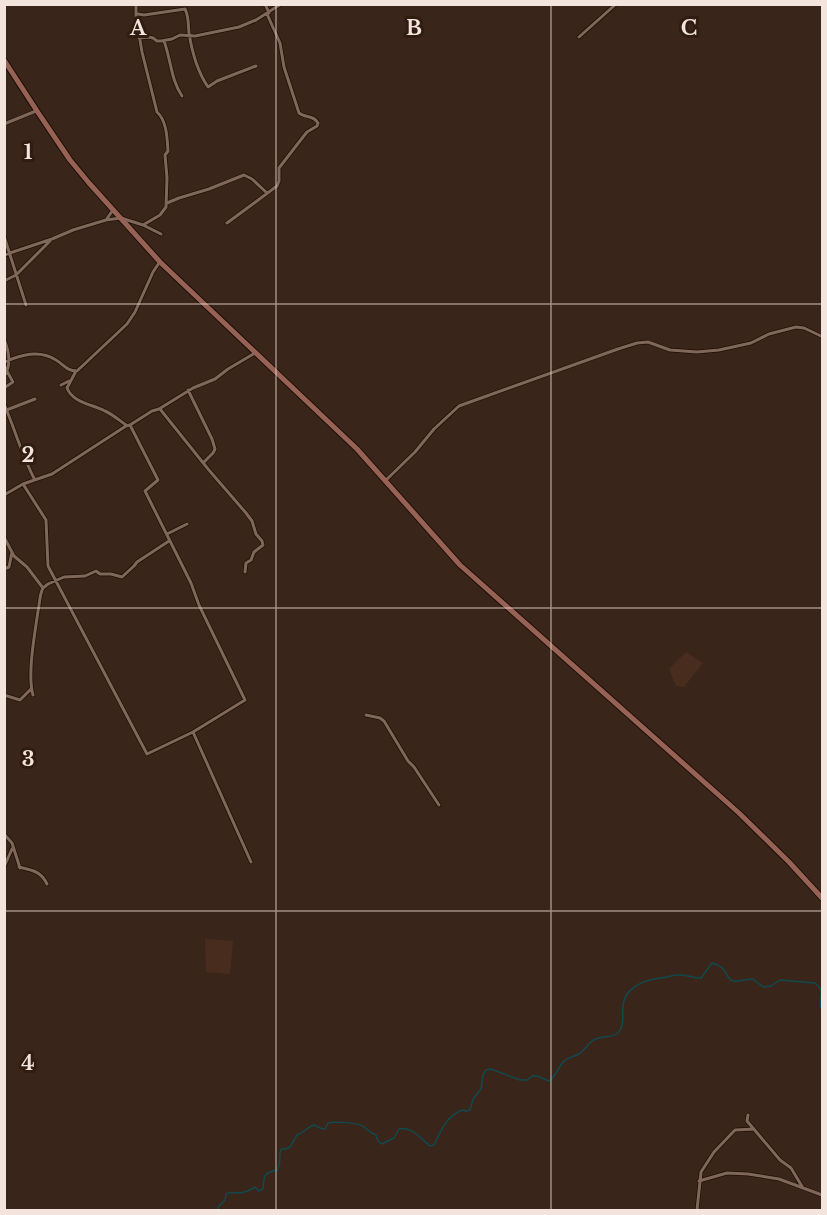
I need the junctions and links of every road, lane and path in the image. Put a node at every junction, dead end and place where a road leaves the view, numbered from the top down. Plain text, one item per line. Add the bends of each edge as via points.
1 (136, 4) edge
2 (265, 4) edge
3 (281, 4) edge
4 (616, 4) edge
5 (137, 14) junction
6 (268, 14) junction
7 (189, 35) junction
8 (579, 37) dead end
9 (139, 38) junction
10 (164, 41) junction
11 (4, 60) edge
12 (256, 66) dead end
13 (182, 96) dead end
14 (37, 111) junction
15 (4, 124) edge
16 (267, 193) junction
17 (167, 203) junction
18 (113, 210) junction
19 (121, 218) junction
20 (106, 220) junction
21 (227, 223) dead end
22 (143, 225) junction
23 (161, 234) dead end
24 (4, 236) edge
25 (52, 239) junction
26 (10, 254) junction
27 (4, 255) edge
28 (160, 262) junction
29 (16, 275) junction
30 (4, 281) edge
31 (26, 305) dead end
32 (821, 336) dead end
33 (4, 339) edge
34 (255, 353) junction
35 (6, 363) edge
36 (76, 371) junction
37 (8, 372) junction
38 (4, 376) edge
39 (70, 380) junction
40 (187, 384) dead end
41 (61, 385) dead end
42 (4, 388) edge
43 (189, 390) junction
44 (35, 399) dead end
45 (4, 404) edge
46 (159, 409) junction
47 (6, 411) edge
48 (128, 425) junction
49 (203, 463) junction
50 (35, 480) junction
51 (384, 480) junction
52 (23, 484) junction
53 (4, 495) edge
54 (187, 524) dead end
55 (167, 534) junction
56 (4, 537) edge
57 (170, 540) junction
58 (12, 552) junction
59 (4, 568) edge
60 (245, 572) dead end
61 (56, 580) junction
62 (43, 588) junction
63 (31, 689) junction
64 (4, 695) edge
65 (33, 695) dead end
66 (366, 715) dead end
67 (193, 732) junction
68 (439, 805) dead end
69 (4, 834) edge
70 (13, 848) junction
71 (251, 862) dead end
72 (4, 867) edge
73 (47, 884) dead end
74 (822, 898) edge
75 (748, 1115) dead end
76 (754, 1129) junction
77 (699, 1182) junction
78 (804, 1189) junction
79 (822, 1195) edge
80 (697, 1210) edge

1 - 5 street
2 - 6 street
3 - 6 street
4 - 8 street
5 - 7 street via 183,8
5 - 9 street
6 - 7 street via 239,27
6 - 16 street via 299,112 318,123 279,168 277,186
7 - 10 street
7 - 12 street via 194,60 208,87
9 - 10 street
9 - 17 street via 157,112 167,135
10 - 13 street
11 - 14 main road
14 - 15 street
14 - 18 main road via 70,160
16 - 17 street via 244,175
16 - 21 street
17 - 22 street via 164,211
18 - 19 main road
18 - 20 street
19 - 20 street
19 - 22 street
19 - 28 main road
20 - 25 street
22 - 23 street
24 - 26 street
25 - 26 street
25 - 29 street
26 - 27 street
26 - 29 street
28 - 34 main road
28 - 36 street via 127,324
29 - 30 street
29 - 31 street
32 - 51 street via 796,327 719,350 670,350 648,342 618,349 459,406
33 - 35 street via 8,348
34 - 43 street via 215,379
34 - 51 main road via 357,448
35 - 36 street via 23,354 37,354 54,358
35 - 37 street
35 - 37 street
36 - 39 street
37 - 38 street
37 - 42 street via 13,383
39 - 41 street
39 - 48 street via 67,388 72,397
40 - 43 street
43 - 46 street
43 - 49 street via 215,449
44 - 47 street
45 - 47 street
46 - 48 street
46 - 49 street
47 - 50 street
48 - 50 street via 52,474
48 - 55 street via 158,480 145,491
49 - 60 street via 246,513 262,541 246,563
50 - 52 street
51 - 74 main road via 460,565 739,813
52 - 53 street
52 - 61 street via 46,520 48,566
54 - 55 street
55 - 57 street
56 - 58 street
57 - 61 street via 122,577 96,571
57 - 67 street via 245,700
58 - 59 street via 9,567
58 - 62 street
61 - 62 street
61 - 67 street via 147,754
62 - 63 street via 35,629
63 - 64 street via 20,700
63 - 65 street
66 - 68 street via 382,719
67 - 71 street
69 - 70 street
70 - 72 street
70 - 73 street via 19,868 38,872
75 - 76 street via 747,1121
76 - 77 street via 733,1132 704,1165
76 - 78 street via 791,1168
77 - 78 street via 734,1173 779,1179
77 - 80 street
78 - 79 street

